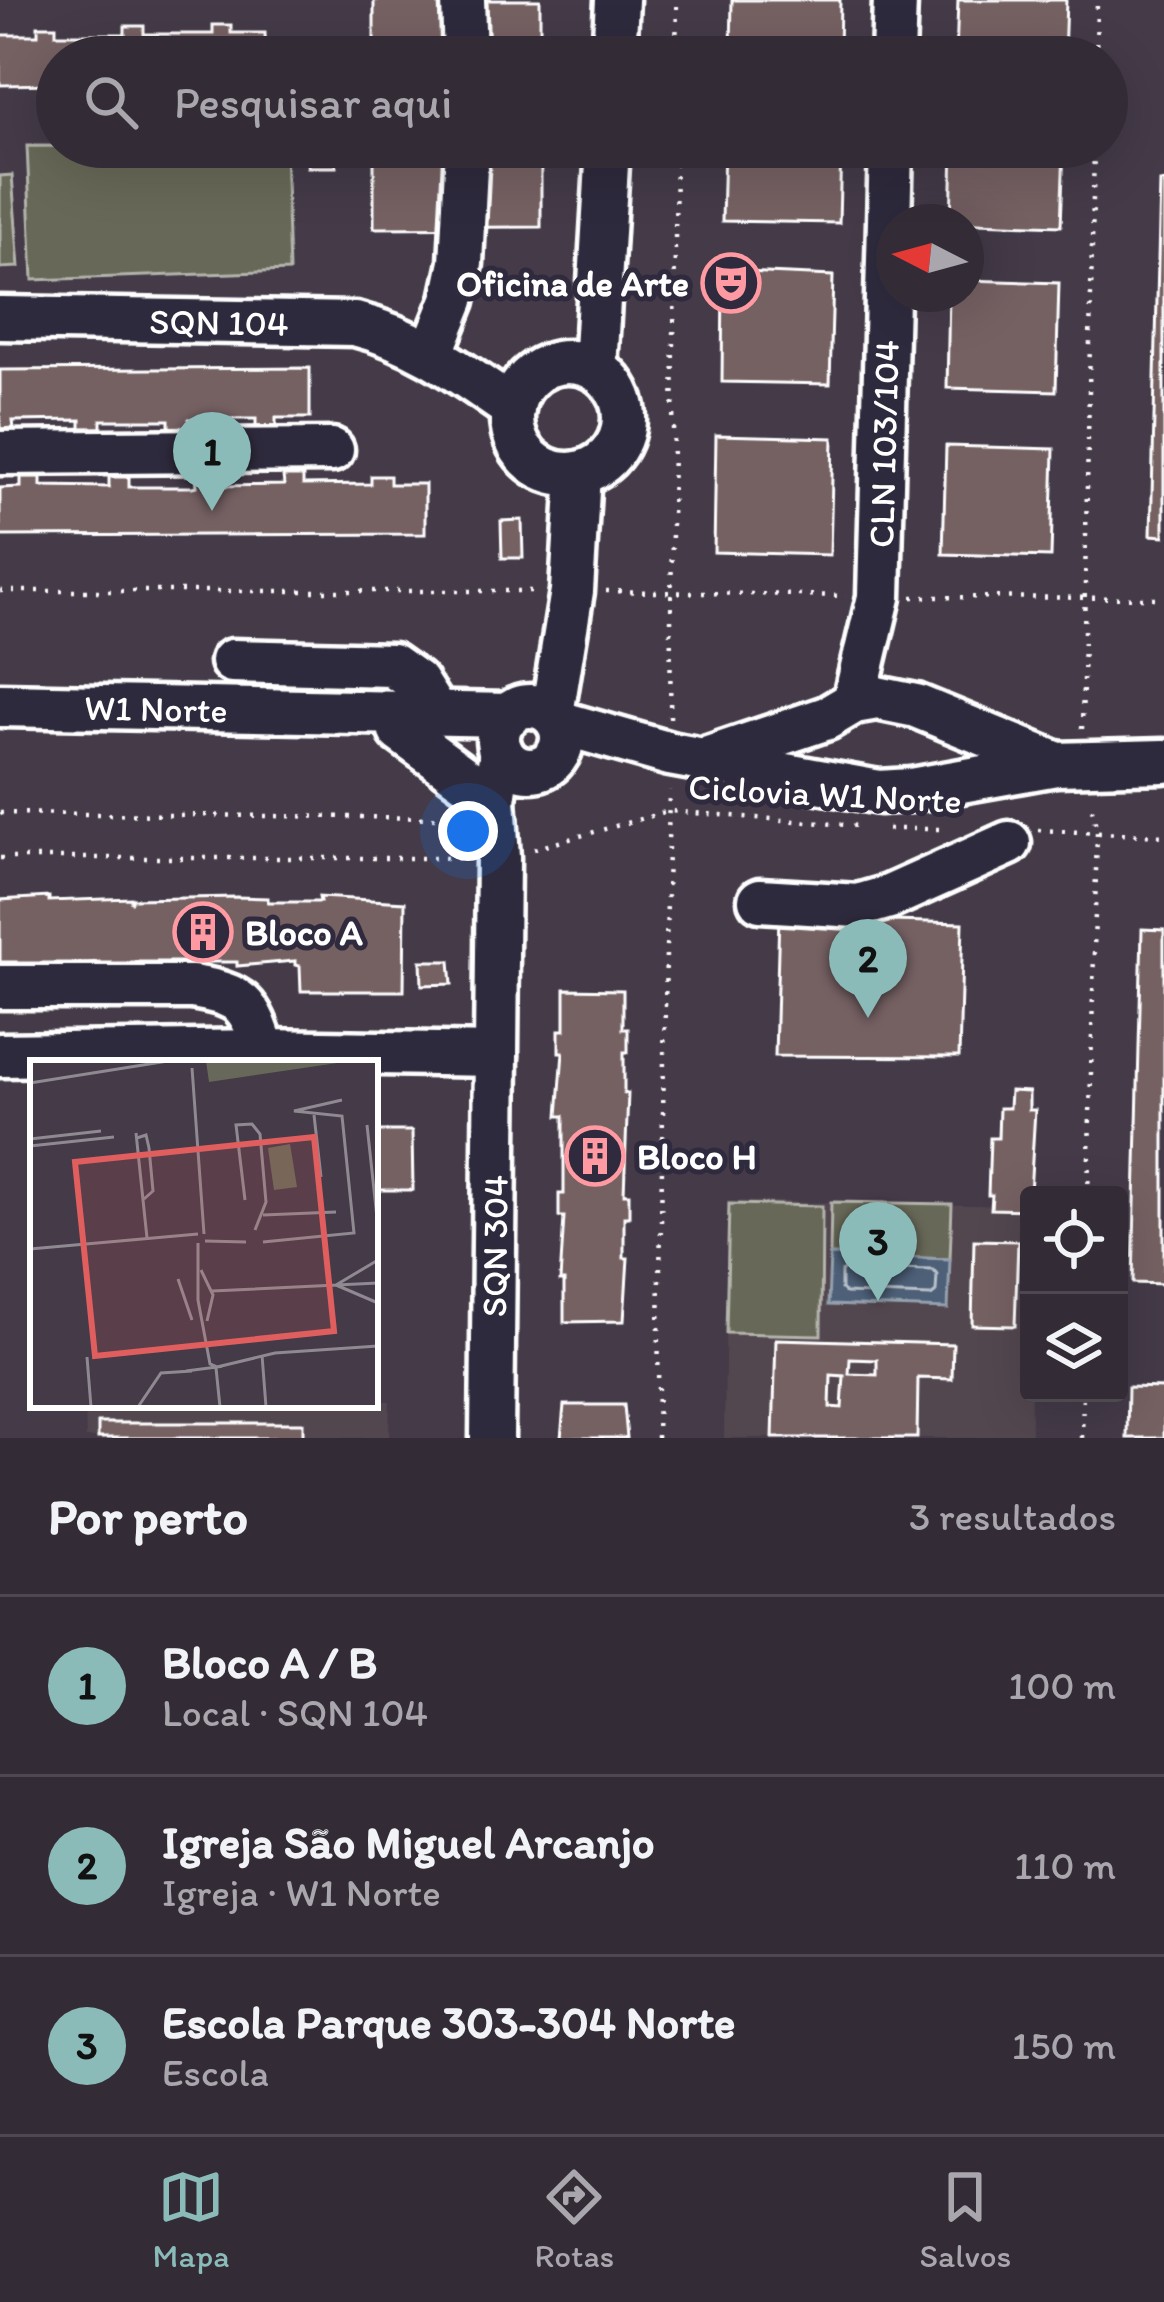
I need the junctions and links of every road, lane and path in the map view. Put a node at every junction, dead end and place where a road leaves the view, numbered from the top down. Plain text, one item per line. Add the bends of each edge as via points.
1 (463, 0) edge
2 (617, 0) edge
3 (677, 0) edge
4 (895, 0) edge
5 (1097, 0) edge
6 (464, 36) edge
7 (615, 36) edge
8 (676, 36) edge
9 (894, 36) edge
10 (1096, 36) edge
11 (466, 168) edge
12 (607, 168) edge
13 (676, 168) edge
14 (890, 168) edge
15 (1093, 168) edge
16 (0, 318) edge
17 (432, 352) junction
18 (595, 368) junction
19 (513, 409) junction
20 (332, 450) dead end
21 (0, 453) edge
22 (579, 473) junction
23 (879, 597) junction
24 (563, 647) junction
25 (232, 661) dead end
26 (0, 705) edge
27 (917, 709) junction
28 (841, 710) junction
29 (417, 722) junction
30 (530, 735) junction
31 (610, 739) junction
32 (689, 756) junction
33 (1161, 760) edge
34 (1069, 764) junction
35 (832, 782) junction
36 (927, 785) junction
37 (494, 800) junction
38 (669, 811) junction
39 (0, 813) edge
40 (858, 826) dead end
41 (881, 828) dead end
42 (967, 830) dead end
43 (1097, 831) junction
44 (1020, 836) joint
45 (1164, 836) edge
46 (0, 858) edge
47 (498, 858) junction
48 (760, 900) dead end
49 (0, 988) edge
50 (264, 1051) junction
51 (0, 1055) edge
52 (496, 1055) junction
53 (1088, 1186) edge
54 (1083, 1402) edge
55 (492, 1438) edge
56 (657, 1438) edge
57 (1082, 1438) edge

1 - 6 street
2 - 7 street
3 - 8 path
4 - 9 street
5 - 10 path
11 - 17 street via 460,262
12 - 18 street
13 - 32 path
14 - 23 street, CLN 103/104
15 - 34 path
16 - 17 street, SQN 104 via 355,324
17 - 19 street, SQN 104
18 - 19 street via 544,368 518,392
18 - 22 street via 619,394 622,430 605,460
19 - 22 street via 527,456 555,472
20 - 21 street
22 - 24 street
23 - 27 street, CLN 103/104
23 - 28 street, CLN 103/104
24 - 30 street
24 - 31 street via 579,704
25 - 29 street via 392,664 416,682
26 - 29 street, W1 Norte via 314,709
27 - 28 street via 877,698
27 - 34 street
27 - 36 street via 944,730
28 - 32 street, W1 Norte
28 - 35 street via 820,760
29 - 30 street, W1 Norte
29 - 37 street
30 - 31 street, W1 Norte
30 - 32 street, W1 Norte
30 - 37 street, SQN 304
30 - 47 street, SQN 304
31 - 32 street, W1 Norte
32 - 35 street, W1 Norte
32 - 38 path
33 - 34 street
34 - 36 street
34 - 43 path
35 - 36 street via 895,792
37 - 47 street, SQN 304
38 - 40 path, Ciclovia W1 Norte
38 - 47 path, Ciclovia W1 Norte
38 - 56 path
39 - 47 path via 446,818
41 - 42 path, Ciclovia W1 Norte
43 - 44 path
43 - 45 path
43 - 53 path
44 - 48 street via 858,906
46 - 47 path, Ciclovia W1 Norte
47 - 52 street, SQN 304
49 - 50 street via 219,991 251,1011
50 - 51 street
50 - 52 street
52 - 55 street, SQN 304
54 - 57 path

